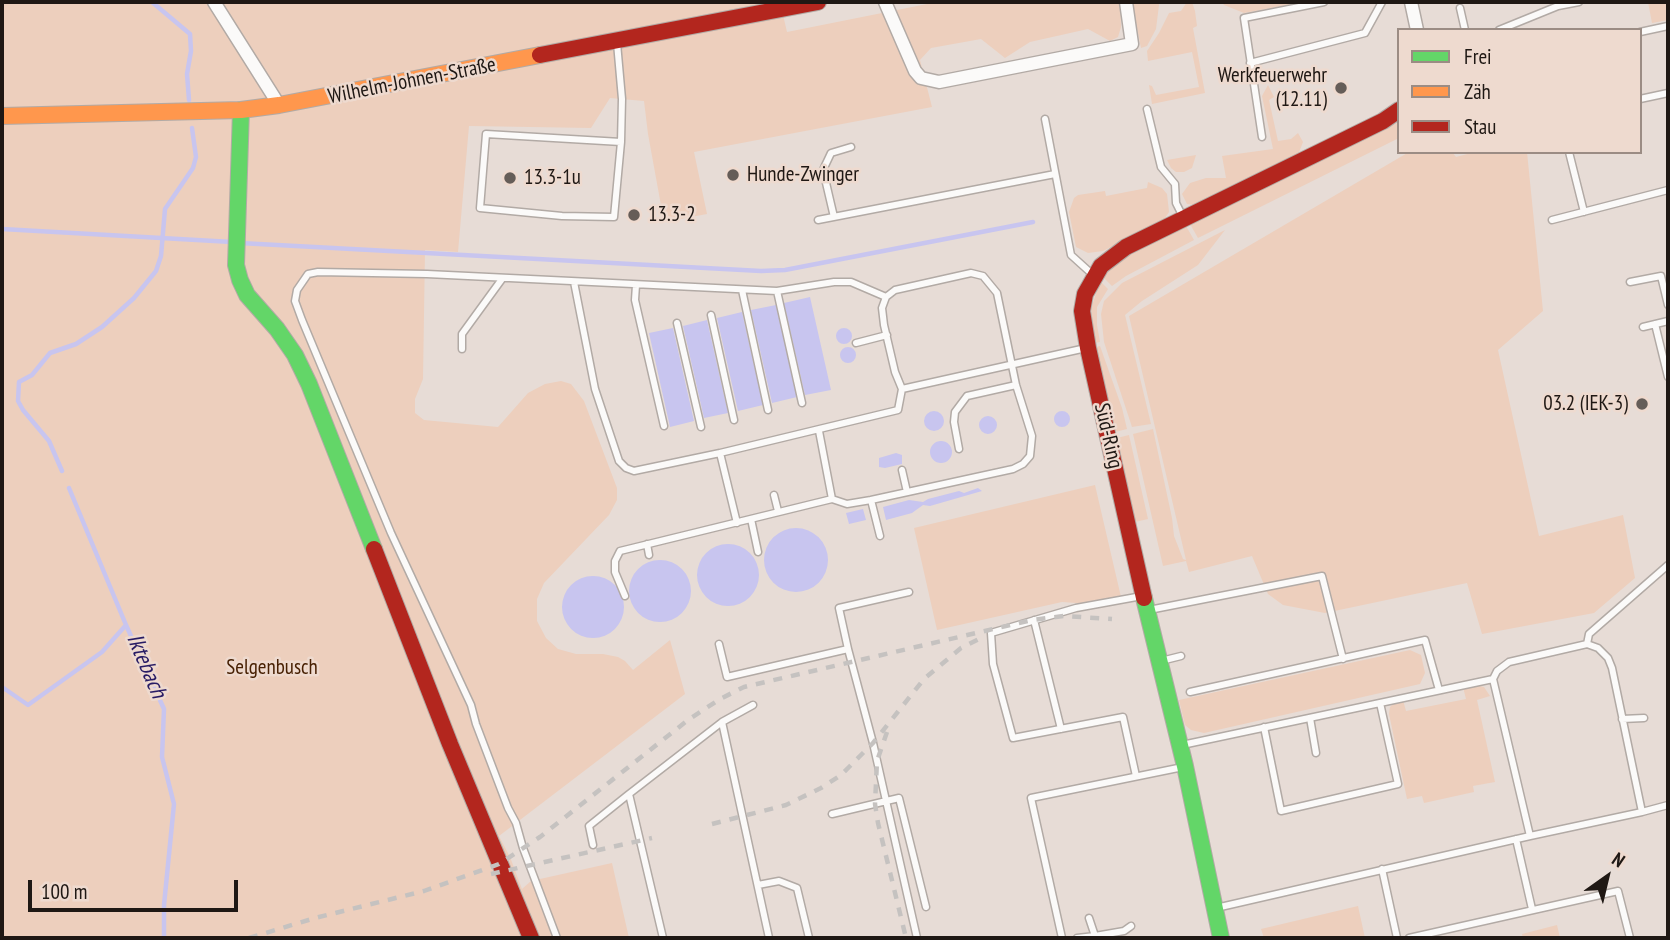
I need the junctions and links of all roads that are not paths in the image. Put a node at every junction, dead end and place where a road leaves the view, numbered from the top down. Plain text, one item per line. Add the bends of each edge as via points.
1 (214, 2) edge
2 (818, 2) edge
3 (885, 2) edge
4 (1126, 2) edge
5 (1324, 2) edge
6 (1382, 2) edge
7 (1411, 2) edge
8 (1579, 2) edge
9 (1460, 8) dead end
10 (1668, 26) edge
11 (1417, 28) edge
12 (1465, 28) edge
13 (1504, 28) edge
14 (1642, 32) edge
15 (617, 41) junction
16 (1250, 63) junction
17 (1668, 93) edge
18 (1642, 99) edge
19 (279, 105) junction
20 (1147, 109) dead end
21 (241, 110) junction
22 (1397, 111) edge
23 (2, 116) edge
24 (1045, 119) dead end
25 (1262, 137) dead end
26 (621, 142) junction
27 (851, 147) dead end
28 (1570, 154) edge
29 (1055, 174) junction
30 (1668, 190) edge
31 (1584, 212) junction
32 (834, 217) junction
33 (1184, 219) junction
34 (818, 220) dead end
35 (1552, 220) dead end
36 (1094, 275) junction
37 (502, 279) junction
38 (574, 282) junction
39 (1630, 282) dead end
40 (636, 285) junction
41 (742, 290) junction
42 (777, 291) junction
43 (886, 297) junction
44 (1668, 305) edge
45 (711, 315) dead end
46 (1668, 321) edge
47 (677, 323) dead end
48 (1656, 324) junction
49 (1643, 327) dead end
50 (887, 335) junction
51 (856, 343) dead end
52 (1088, 348) junction
53 (462, 349) dead end
54 (1013, 366) junction
55 (1668, 377) edge
56 (1016, 384) junction
57 (902, 389) junction
58 (802, 403) dead end
59 (768, 410) dead end
60 (734, 420) dead end
61 (664, 426) dead end
62 (701, 427) dead end
63 (819, 431) junction
64 (959, 449) dead end
65 (720, 453) junction
66 (902, 470) dead end
67 (907, 492) junction
68 (774, 495) dead end
69 (832, 499) junction
70 (871, 500) junction
71 (778, 511) junction
72 (751, 519) junction
73 (737, 523) junction
74 (880, 536) dead end
75 (647, 544) junction
76 (758, 552) dead end
77 (649, 555) dead end
78 (1668, 565) edge
79 (909, 592) dead end
80 (625, 596) dead end
81 (1146, 603) junction
82 (1034, 620) junction
83 (719, 644) dead end
84 (1587, 644) junction
85 (848, 649) junction
86 (1181, 656) dead end
87 (1343, 659) junction
88 (1159, 662) junction
89 (1493, 679) junction
90 (1439, 690) junction
91 (1190, 692) dead end
92 (1380, 703) junction
93 (753, 705) dead end
94 (1310, 718) junction
95 (1644, 718) dead end
96 (1622, 719) junction
97 (722, 722) junction
98 (1264, 727) junction
99 (1060, 729) junction
100 (1180, 745) junction
101 (1316, 753) dead end
102 (1185, 766) junction
103 (1136, 776) junction
104 (629, 794) junction
105 (887, 801) junction
106 (1668, 805) edge
107 (1642, 812) junction
108 (832, 814) dead end
109 (1530, 836) junction
110 (1516, 839) junction
111 (593, 845) dead end
112 (1382, 869) junction
113 (758, 885) junction
114 (926, 907) dead end
115 (1214, 908) junction
116 (1532, 909) junction
117 (1089, 918) dead end
118 (1131, 926) dead end
119 (1445, 930) junction
120 (1096, 936) junction
121 (1422, 937) edge
122 (531, 938) edge
123 (557, 938) edge
124 (663, 938) edge
125 (769, 938) edge
126 (809, 938) edge
127 (917, 938) edge
128 (1062, 938) edge
129 (1077, 938) edge
130 (1222, 938) edge
131 (1397, 938) edge
132 (1409, 938) edge
133 (1447, 938) edge
134 (1630, 938) edge

1 - 19 street
2 - 15 street, Wilhelm-Johnen-Straße
3 - 4 street via 915,71 921,78 939,82 1132,44
5 - 16 lane via 1244,19
6 - 16 lane via 1365,33
7 - 11 street
8 - 13 lane
9 - 12 lane
10 - 14 lane
15 - 19 street, Wilhelm-Johnen-Straße
15 - 26 lane via 623,90
16 - 25 lane
17 - 18 lane
19 - 21 street, Wilhelm-Johnen-Straße
20 - 33 lane via 1161,167 1175,184 1176,203
21 - 23 street, Wilhelm-Johnen-Straße
21 - 122 street via 240,280 295,355 309,384
22 - 33 street, Süd-Ring
24 - 29 lane
26 - 26 lane via 614,217 480,208 486,134
27 - 32 lane via 831,153 824,170
28 - 31 lane
29 - 32 lane
29 - 36 lane via 1071,255
30 - 31 lane
31 - 35 lane
32 - 34 lane
33 - 36 street, Süd-Ring via 1126,247
36 - 52 street, Süd-Ring via 1082,311
37 - 38 lane
37 - 53 lane via 462,334
37 - 123 lane via 318,272 301,282 295,301 391,533 471,705
38 - 40 lane
38 - 65 lane via 595,389 619,461 635,471
39 - 44 lane via 1661,276
40 - 41 lane
40 - 61 lane via 635,300
41 - 42 lane
41 - 59 lane
42 - 43 lane via 851,282
42 - 58 lane
43 - 50 lane via 882,308
43 - 54 lane via 895,290 962,274 983,276 997,293
45 - 60 lane
46 - 48 lane
47 - 62 lane
48 - 49 lane
48 - 55 lane
50 - 51 lane
50 - 57 lane
52 - 54 lane
52 - 81 street, Süd-Ring
54 - 56 lane
54 - 57 lane
56 - 64 lane via 967,396 955,412
56 - 67 lane via 1032,436 1030,456 1023,464
57 - 63 lane via 898,410
63 - 65 lane
63 - 69 lane
65 - 73 lane
66 - 67 lane
67 - 70 lane
68 - 71 lane
69 - 70 lane via 847,504
69 - 71 lane
70 - 74 lane
71 - 72 lane
72 - 73 lane
72 - 76 lane
73 - 75 lane
75 - 77 lane
75 - 80 lane via 620,551 615,561
78 - 84 lane via 1589,634
79 - 85 lane via 839,608
81 - 82 lane via 1076,608
81 - 87 lane via 1322,576
81 - 88 street, Süd-Ring
82 - 99 lane
82 - 99 lane via 991,633 993,664 1013,738
83 - 85 lane via 727,677
84 - 89 lane via 1509,662
84 - 96 lane via 1608,657
85 - 105 lane
86 - 88 lane
87 - 90 lane via 1425,640
87 - 91 lane
88 - 100 street, Süd-Ring
89 - 90 lane
89 - 109 lane
90 - 92 lane
92 - 94 lane
92 - 98 lane via 1398,784 1281,811
93 - 97 lane
94 - 98 lane
94 - 101 lane
95 - 96 lane
96 - 107 lane
97 - 104 lane
97 - 113 lane
98 - 100 lane
99 - 103 lane via 1123,717
100 - 102 street, Süd-Ring
102 - 103 lane
102 - 115 street, Süd-Ring
103 - 128 lane via 1031,798
104 - 111 lane via 589,826
104 - 124 lane
105 - 108 lane
105 - 114 lane via 900,798
105 - 127 lane
106 - 107 lane
107 - 109 lane
109 - 110 lane
110 - 112 lane
110 - 116 lane
112 - 115 lane
112 - 131 lane
113 - 125 lane
113 - 126 lane via 779,881 797,888
115 - 130 street, Süd-Ring
116 - 119 lane
116 - 134 lane via 1618,891
117 - 120 lane
118 - 120 lane via 1124,932
119 - 121 lane
119 - 133 lane
120 - 129 lane
121 - 132 lane

